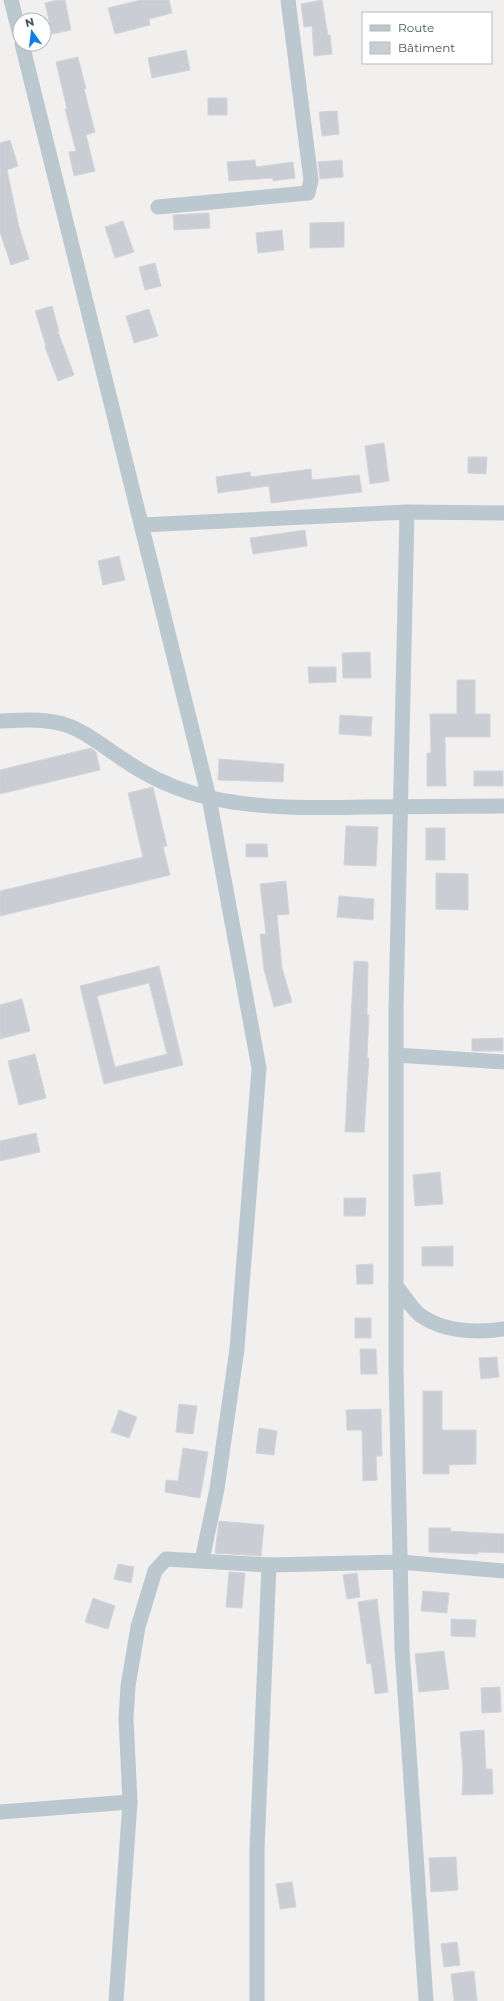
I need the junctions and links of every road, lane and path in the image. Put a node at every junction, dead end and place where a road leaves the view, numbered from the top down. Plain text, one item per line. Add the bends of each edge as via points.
1 (12, 0) edge
2 (288, 0) edge
3 (15, 12) edge
4 (24, 52) edge
5 (158, 207) dead end
6 (407, 512) junction
7 (504, 513) edge
8 (142, 525) junction
9 (0, 720) edge
10 (209, 798) junction
11 (504, 806) edge
12 (399, 807) junction
13 (396, 1054) junction
14 (504, 1062) edge
15 (396, 1286) junction
16 (504, 1329) edge
17 (202, 1560) junction
18 (400, 1562) junction
19 (269, 1565) junction
20 (504, 1572) edge
21 (130, 1802) junction
22 (0, 1812) edge
23 (116, 2001) edge
24 (257, 2001) edge
25 (426, 2001) edge

1 - 3 street
2 - 5 street via 311,180 308,193
4 - 8 street
6 - 7 street
6 - 8 street
6 - 12 street
8 - 10 street
9 - 10 street via 49,721 68,726 92,736 117,756 145,773 175,787
10 - 12 street via 244,804 315,808
10 - 17 street via 259,1068 237,1349 217,1489
11 - 12 street
12 - 13 street
13 - 14 street
13 - 15 street
15 - 16 street via 419,1314 432,1322 472,1331
15 - 18 street
17 - 19 street
17 - 21 street via 166,1559 159,1564 138,1627 128,1686 126,1718
18 - 19 street
18 - 20 street
18 - 25 street via 402,1649
19 - 24 street via 257,1849
21 - 22 street
21 - 23 street

